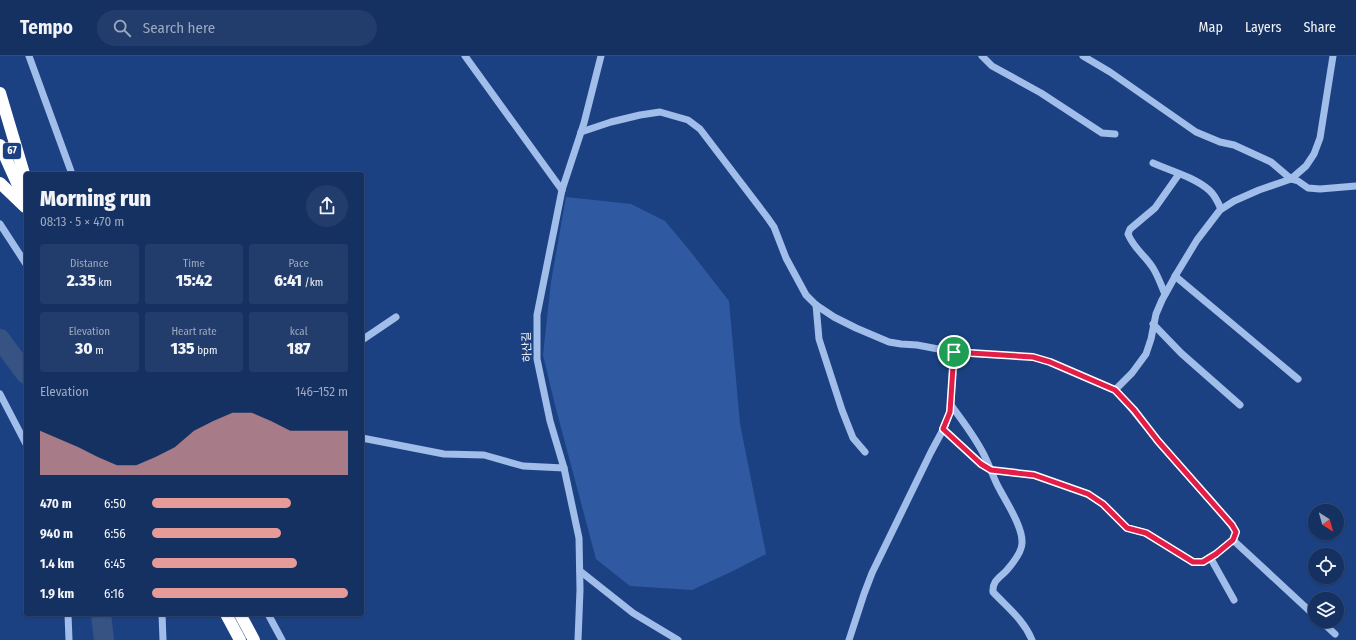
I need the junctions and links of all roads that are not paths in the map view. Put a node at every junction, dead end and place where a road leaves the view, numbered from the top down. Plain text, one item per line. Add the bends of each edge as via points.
1 (29, 56) edge
2 (465, 56) edge
3 (601, 56) edge
4 (982, 56) edge
5 (1083, 56) edge
6 (1333, 56) edge
7 (0, 93) edge
8 (0, 121) edge
9 (582, 132) junction
10 (1114, 134) dead end
11 (0, 145) edge
12 (1153, 163) dead end
13 (71, 172) edge
14 (1179, 174) junction
15 (24, 175) edge
16 (24, 176) edge
17 (1291, 179) junction
18 (0, 183) edge
19 (1356, 186) edge
20 (562, 190) junction
21 (24, 199) edge
22 (24, 205) edge
23 (1221, 209) junction
24 (0, 224) edge
25 (24, 261) edge
26 (1175, 276) junction
27 (1165, 294) junction
28 (816, 305) junction
29 (396, 316) dead end
30 (1154, 324) junction
31 (364, 339) edge
32 (954, 352) junction
33 (1298, 379) dead end
34 (1115, 390) junction
35 (0, 394) edge
36 (951, 405) junction
37 (1240, 405) dead end
38 (943, 429) junction
39 (364, 438) edge
40 (24, 440) edge
41 (865, 452) dead end
42 (564, 468) junction
43 (991, 470) junction
44 (1233, 540) junction
45 (1210, 558) junction
46 (580, 571) junction
47 (1234, 600) dead end
48 (1308, 610) edge
49 (68, 616) edge
50 (162, 616) edge
51 (227, 616) edge
52 (241, 616) edge
53 (269, 616) edge
54 (1329, 628) edge
55 (1335, 634) dead end
56 (69, 640) edge
57 (163, 640) edge
58 (240, 640) edge
59 (254, 640) edge
60 (282, 640) edge
61 (578, 640) edge
62 (678, 640) edge
63 (849, 640) edge
64 (1032, 640) edge

1 - 13 street
2 - 20 street
3 - 9 street, 하산길
4 - 10 street via 992,66 1102,133
5 - 17 street via 1196,132 1258,156
6 - 17 street via 1320,138 1306,166
7 - 15 highway
8 - 16 highway, 67
9 - 20 street, 하산길
9 - 28 street via 618,120 660,112 688,120 700,129 774,227 786,258 806,296
11 - 21 highway, 67
12 - 14 street
14 - 23 street via 1210,191
14 - 27 street via 1155,208 1130,229 1128,234 1136,249 1153,267
17 - 19 street via 1308,188 1320,190
17 - 23 street via 1234,200
18 - 22 highway
20 - 42 street, 하산길 via 537,315 537,360 550,421
23 - 26 street via 1197,240
24 - 25 street
26 - 27 street
26 - 33 street
27 - 30 street
28 - 32 street via 834,317 889,342
28 - 41 street via 819,339 842,410 853,438
29 - 31 street
30 - 34 street via 1146,354
30 - 37 street via 1181,354
32 - 34 street via 1033,357
32 - 36 street
34 - 44 street via 1232,525 1236,532
35 - 40 street
36 - 38 street
36 - 43 street via 976,441
38 - 43 street
38 - 63 street via 872,573
39 - 42 street via 444,454 484,455 523,466
42 - 46 street, 하산길 via 579,538
43 - 45 street via 1034,475 1088,494 1103,504 1127,528 1146,533 1193,562 1203,562
43 - 64 street via 1012,513 1022,544 1007,570 996,580 993,592 1019,618
44 - 45 street
44 - 48 street
45 - 47 street
46 - 61 street, 하산길
46 - 62 street via 633,613
49 - 56 street
50 - 57 street
51 - 58 highway
52 - 59 highway
53 - 60 street
54 - 55 street

